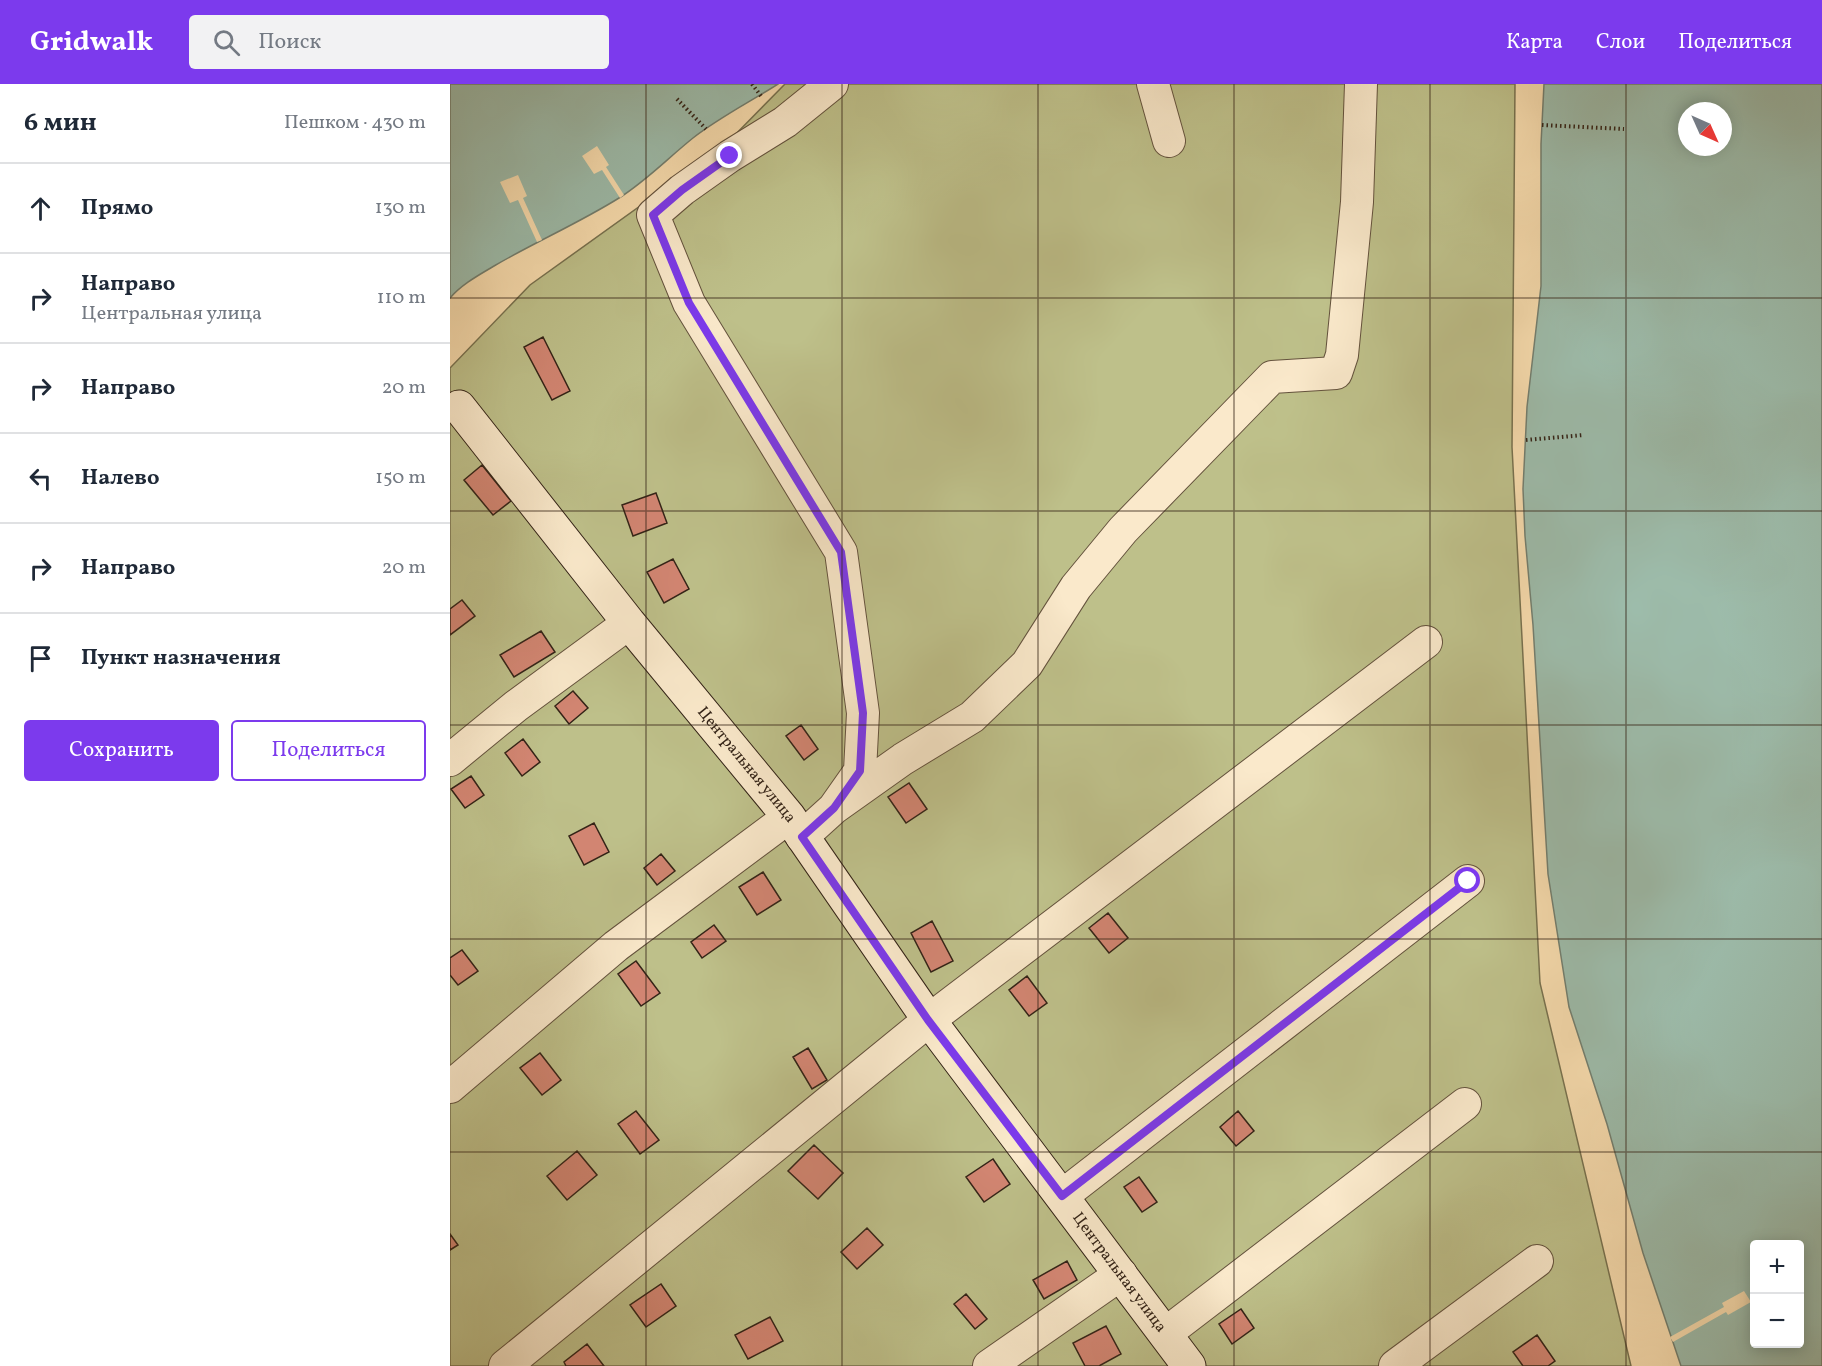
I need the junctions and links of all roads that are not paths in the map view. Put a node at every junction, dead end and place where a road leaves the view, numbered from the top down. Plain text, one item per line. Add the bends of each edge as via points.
1 (832, 84) edge
2 (1153, 84) edge
3 (1361, 84) edge
4 (1169, 141) dead end
5 (459, 408) dead end
6 (629, 624) junction
7 (1426, 642) dead end
8 (450, 760) edge
9 (834, 808) junction
10 (795, 827) junction
11 (1468, 881) dead end
12 (928, 1020) junction
13 (450, 1087) edge
14 (1465, 1104) dead end
15 (1062, 1196) junction
16 (1537, 1261) dead end
17 (1121, 1274) junction
18 (1165, 1334) junction
19 (505, 1366) edge
20 (989, 1366) edge
21 (1189, 1366) edge
22 (1395, 1366) edge

1 - 9 street via 785,122 682,190 653,215 689,303 841,552 863,713 860,771
2 - 4 street
3 - 9 street via 1357,202 1342,355 1336,373 1272,378 1123,530 1076,587 1027,664 972,717
5 - 6 street, Центральная улица
6 - 8 street via 516,706
6 - 10 street, Центральная улица
7 - 12 street
9 - 10 street
10 - 12 street, Центральная улица
10 - 13 street via 616,946
11 - 15 street
12 - 15 street, Центральная улица
12 - 19 street
14 - 18 street
15 - 17 street, Центральная улица
16 - 22 street
17 - 18 street, Центральная улица
17 - 20 street
18 - 21 street, Центральная улица

